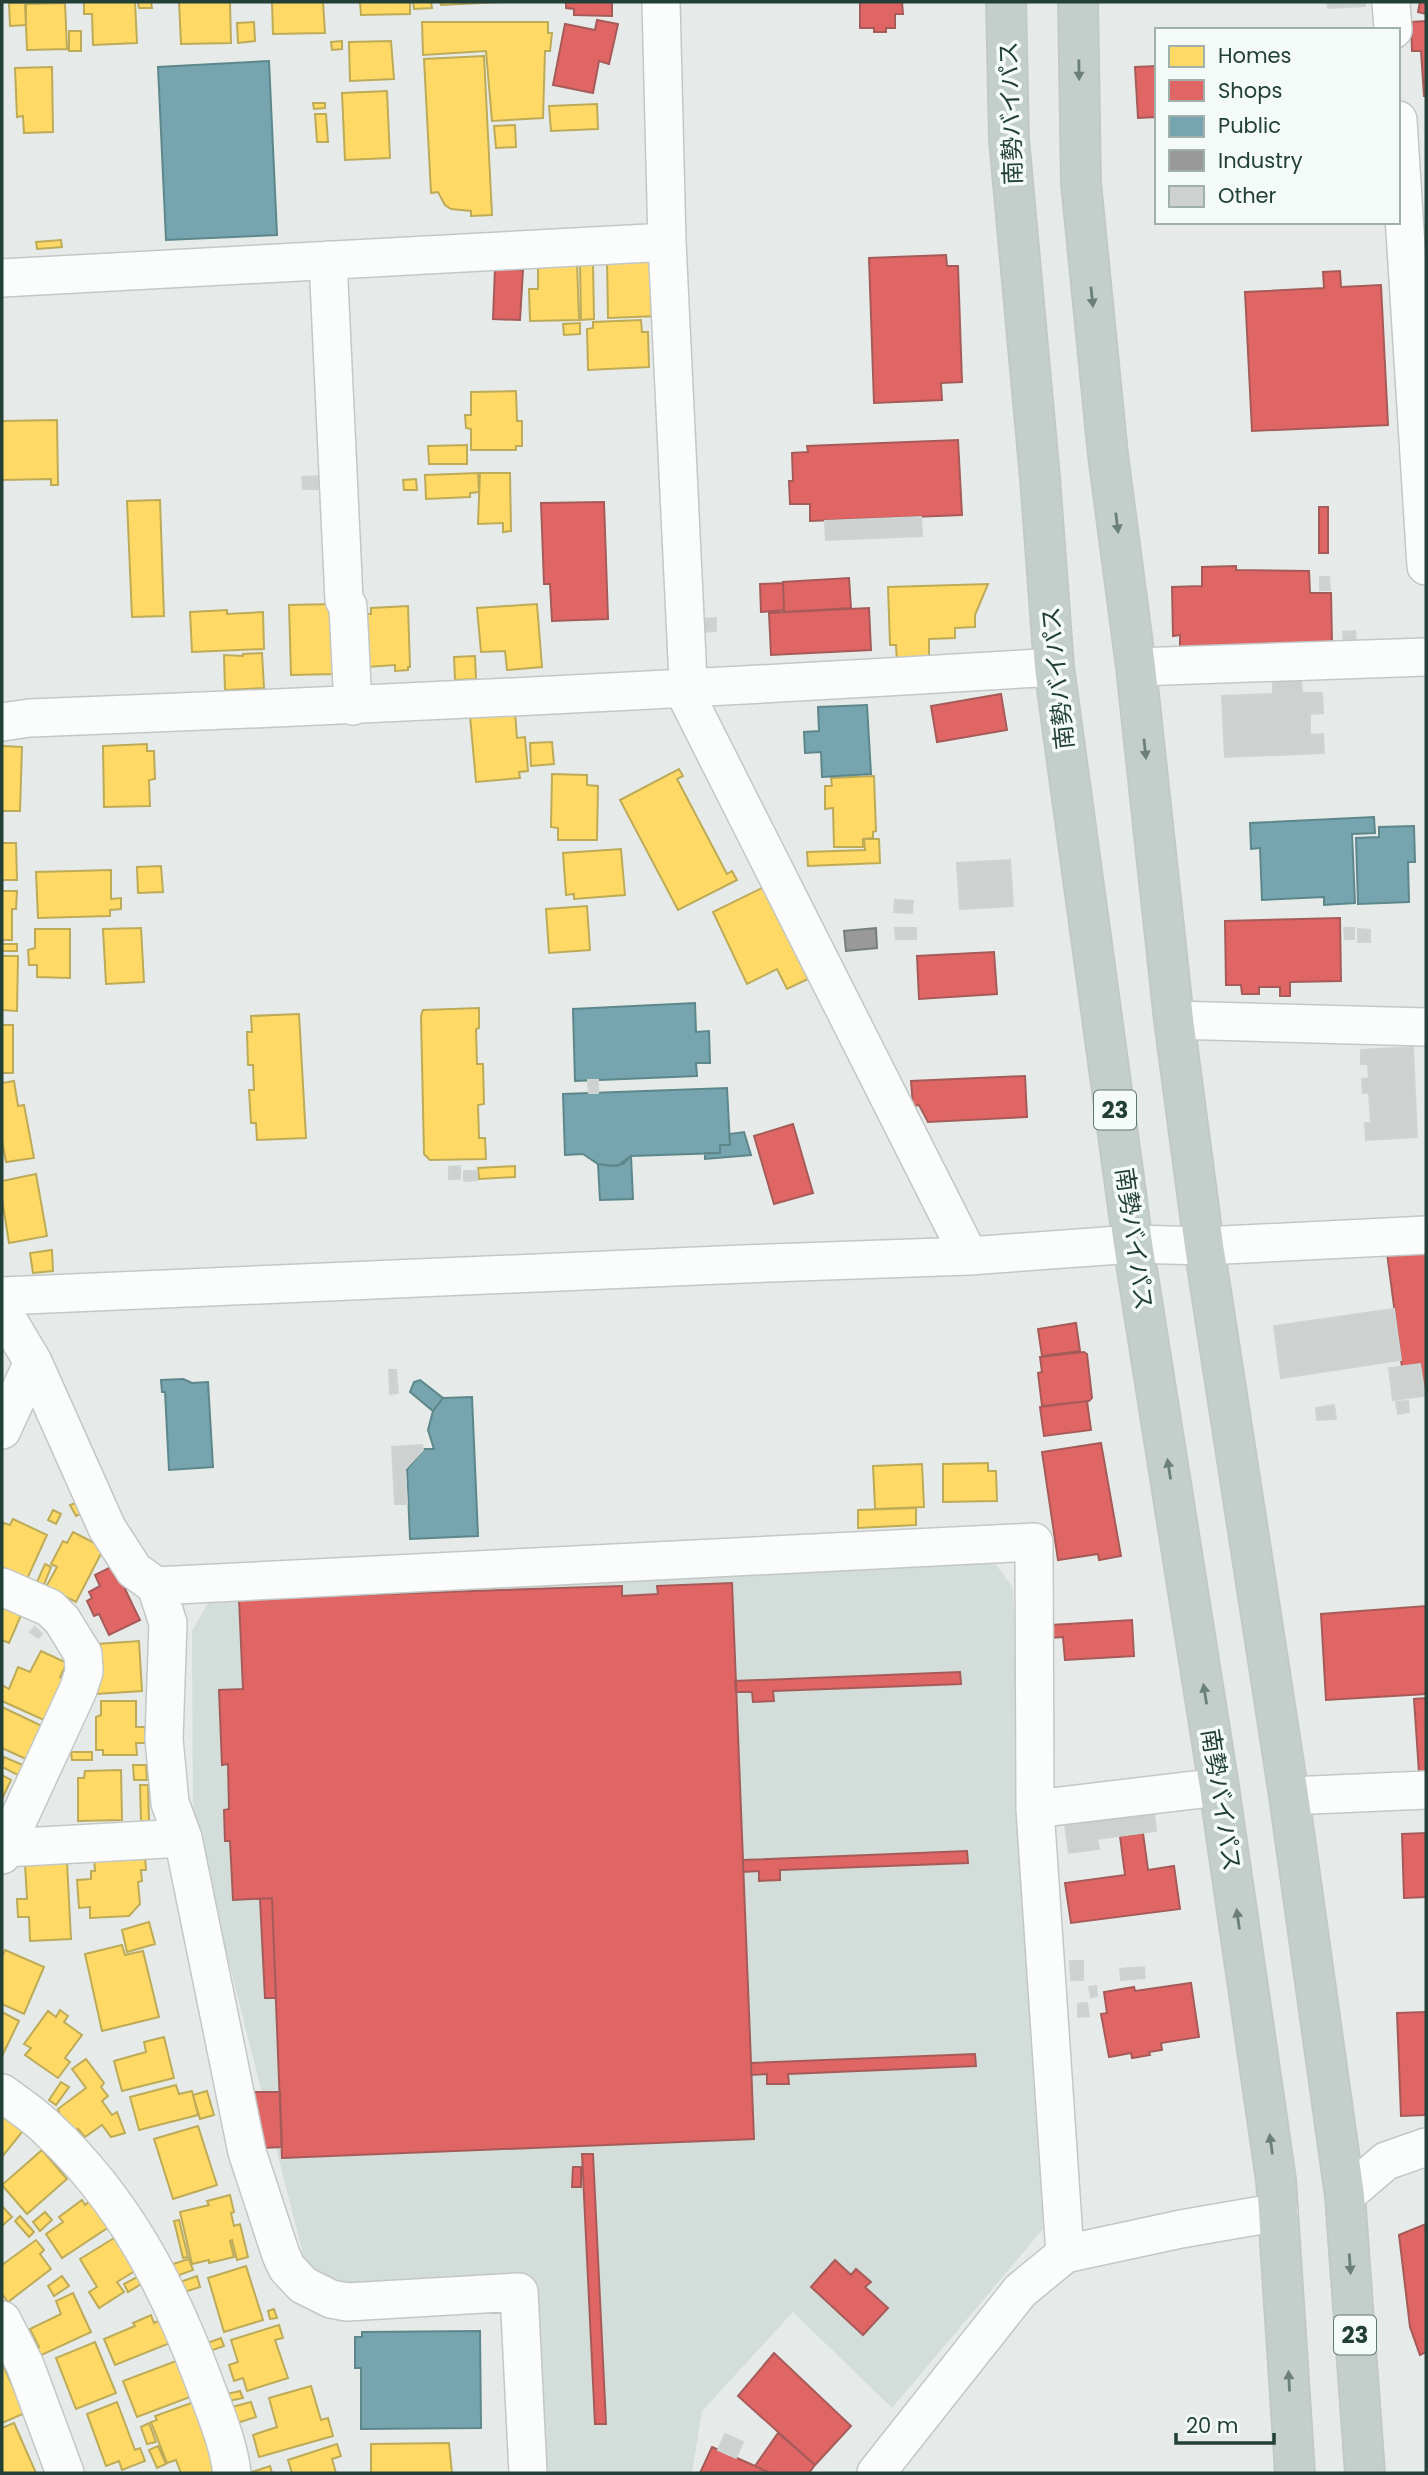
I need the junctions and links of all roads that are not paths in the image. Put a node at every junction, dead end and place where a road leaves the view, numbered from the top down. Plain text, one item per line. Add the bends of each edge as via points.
1 (661, 2) edge
2 (1006, 2) edge
3 (1078, 2) edge
4 (1391, 2) edge
5 (1393, 28) edge
6 (1400, 152) edge
7 (667, 242) junction
8 (328, 260) junction
9 (2, 278) edge
10 (1426, 566) edge
11 (1426, 657) edge
12 (1054, 667) junction
13 (1136, 667) junction
14 (687, 689) junction
15 (353, 706) junction
16 (2, 722) edge
17 (1174, 1020) junction
18 (1426, 1027) edge
19 (1426, 1236) edge
20 (1133, 1244) junction
21 (1204, 1246) junction
22 (969, 1256) junction
23 (2, 1296) edge
24 (2, 1310) edge
25 (18, 1354) edge
26 (2, 1430) edge
27 (156, 1586) junction
28 (2, 1587) edge
29 (1219, 1787) junction
30 (1426, 1790) edge
31 (1289, 1796) junction
32 (1035, 1809) junction
33 (183, 1838) junction
34 (3, 1852) edge
35 (2, 2093) edge
36 (1426, 2147) edge
37 (1345, 2196) junction
38 (1279, 2211) junction
39 (1065, 2254) junction
40 (2, 2320) edge
41 (65, 2473) edge
42 (232, 2473) edge
43 (528, 2473) edge
44 (876, 2473) edge
45 (1294, 2473) edge
46 (1365, 2473) edge

1 - 7 street
2 - 12 highway, 南勢バイパス / 23 via 1009,139
3 -> 13 highway, 23 via 1081,183 1108,455
4 - 5 street
6 - 10 street
7 - 8 street
7 - 14 street
8 - 9 street
8 - 15 street
11 - 13 street
12 - 14 street
12 - 20 highway, 南勢バイパス / 23
13 -> 17 highway, 23
14 - 15 street
14 - 22 street via 689,701
15 - 16 street
17 - 18 street
17 - 21 highway, 23
19 - 21 street
20 - 21 street
20 - 22 street
29 -> 20 highway, 南勢バイパス / 23
21 - 31 highway, 23
22 - 23 street
24 - 25 street
25 - 26 street
25 - 27 street via 107,1528 134,1570
27 - 32 street via 1034,1542
27 - 33 street via 168,1623 164,1739 170,1803
28 - 34 street via 50,1608 83,1654 78,1690
29 - 32 street
38 -> 29 highway, 南勢バイパス / 23
30 - 31 street
31 - 37 highway, 23
32 - 39 street
33 - 34 street
33 - 43 street via 247,2152 287,2268 303,2285 347,2302 519,2292
35 - 42 street via 46,2127 97,2180 144,2247 192,2350 230,2452
36 - 37 street via 1386,2161
37 -> 46 highway, 23
38 - 39 street
45 -> 38 highway, 南勢バイパス / 23
39 - 44 street via 1020,2291
40 - 41 street via 25,2365

